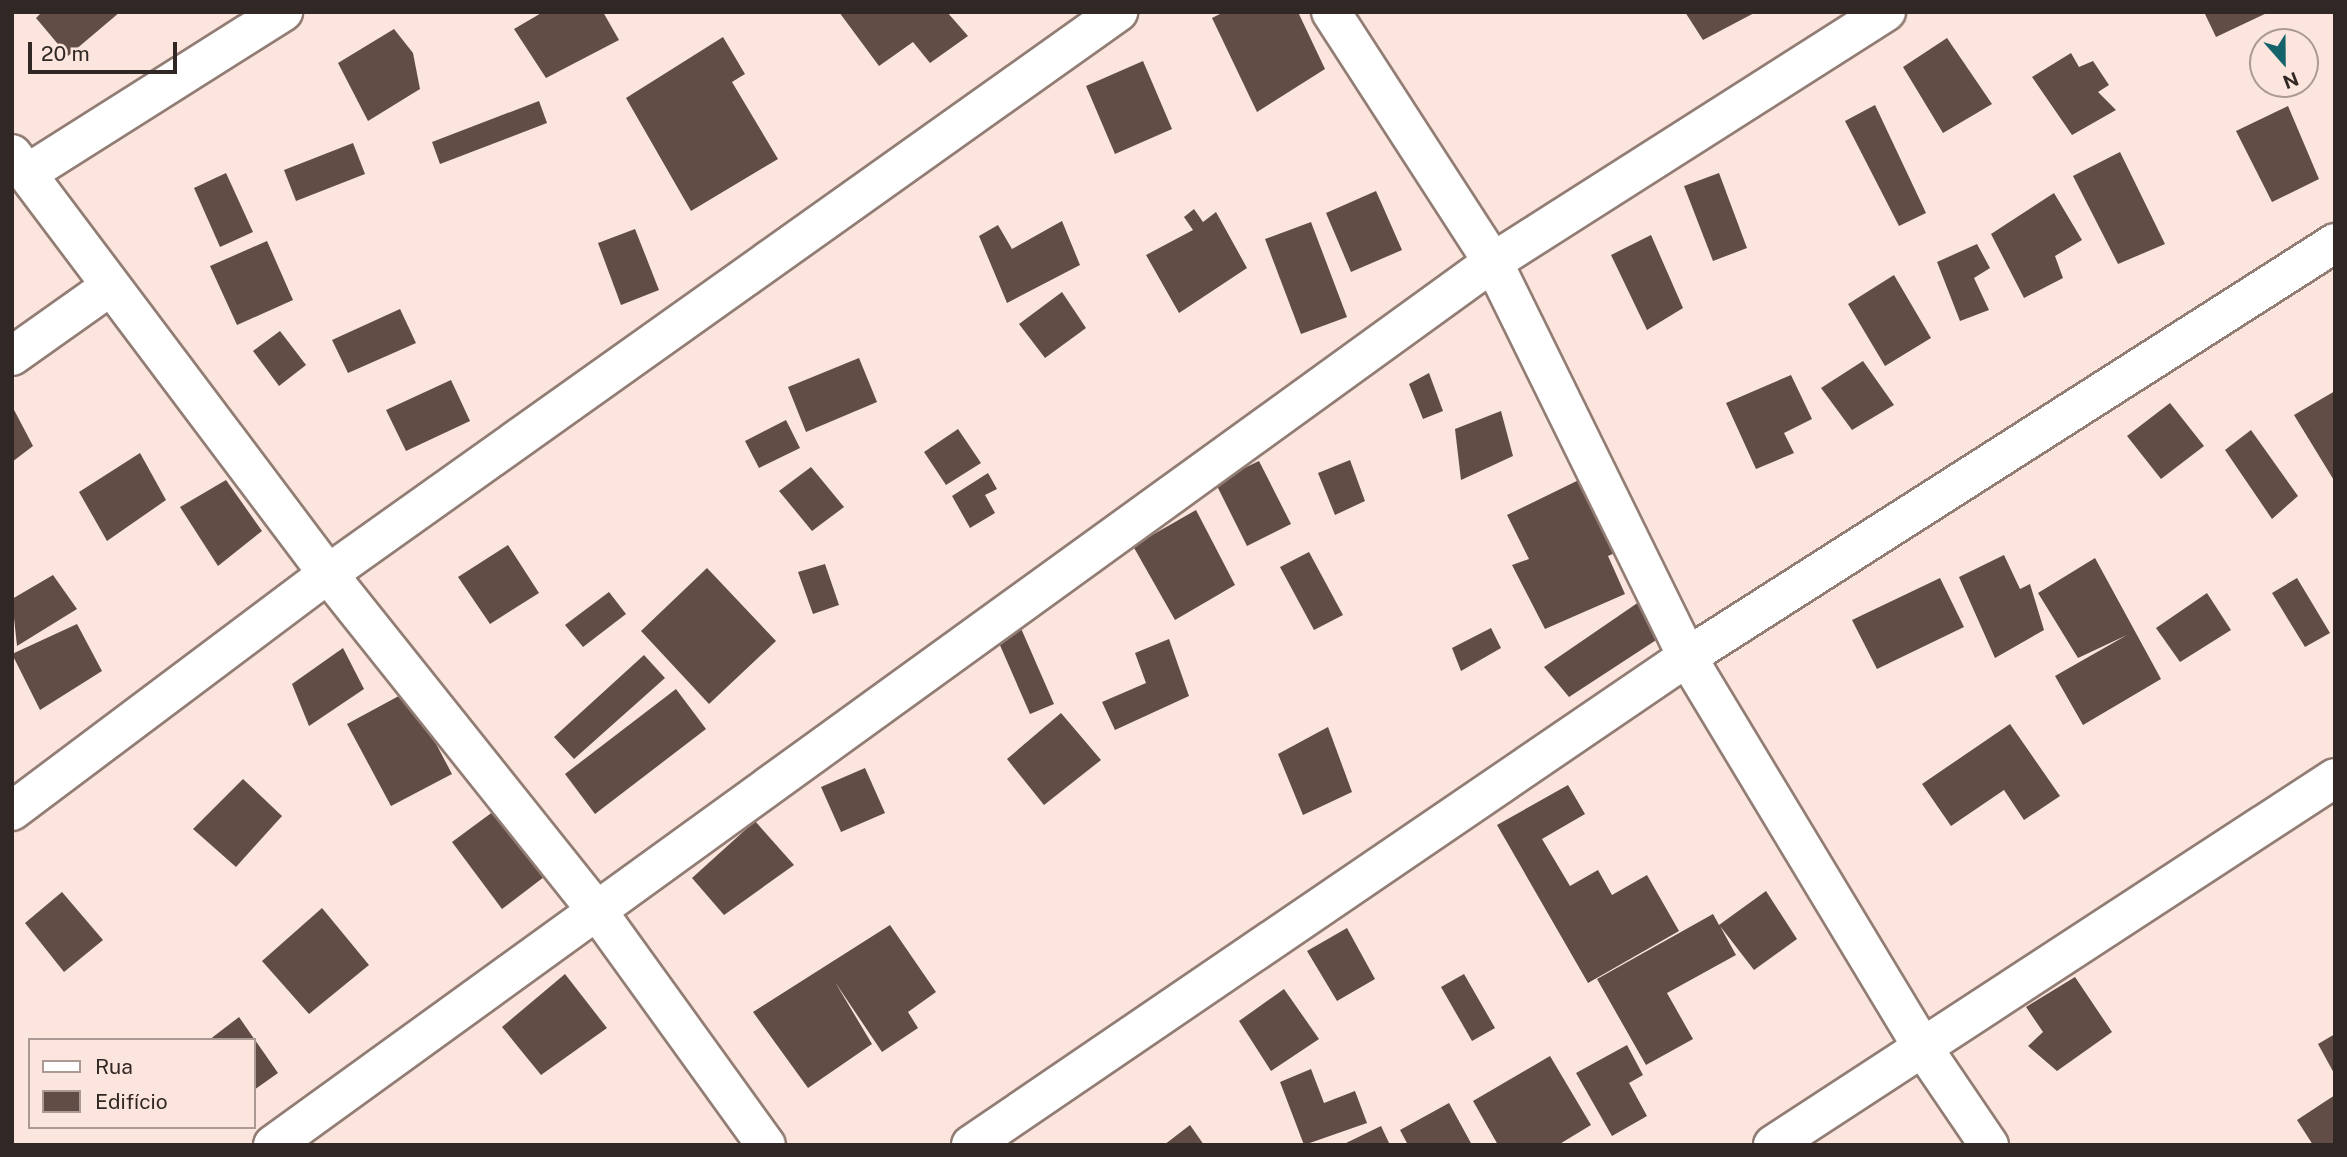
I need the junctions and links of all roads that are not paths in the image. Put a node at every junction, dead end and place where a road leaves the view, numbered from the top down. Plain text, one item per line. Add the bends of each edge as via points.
1 (284, 12) edge
2 (1118, 12) edge
3 (1331, 12) edge
4 (1886, 12) edge
5 (20, 164) edge
6 (2335, 243) edge
7 (1493, 262) junction
8 (111, 286) junction
9 (12, 356) edge
10 (328, 574) junction
11 (1687, 657) junction
12 (2335, 778) edge
13 (12, 811) edge
14 (594, 908) junction
15 (1921, 1045) junction
16 (273, 1145) edge
17 (766, 1145) edge
18 (971, 1145) edge
19 (1773, 1145) edge
20 (1989, 1145) edge

1 - 5 street
2 - 10 street
3 - 7 street
4 - 7 street
5 - 8 street
6 - 11 street
7 - 11 street
7 - 14 street
8 - 9 street
8 - 10 street
10 - 13 street
10 - 14 street
11 - 15 street
11 - 18 street
12 - 15 street
14 - 16 street
14 - 17 street
15 - 19 street
15 - 20 street

